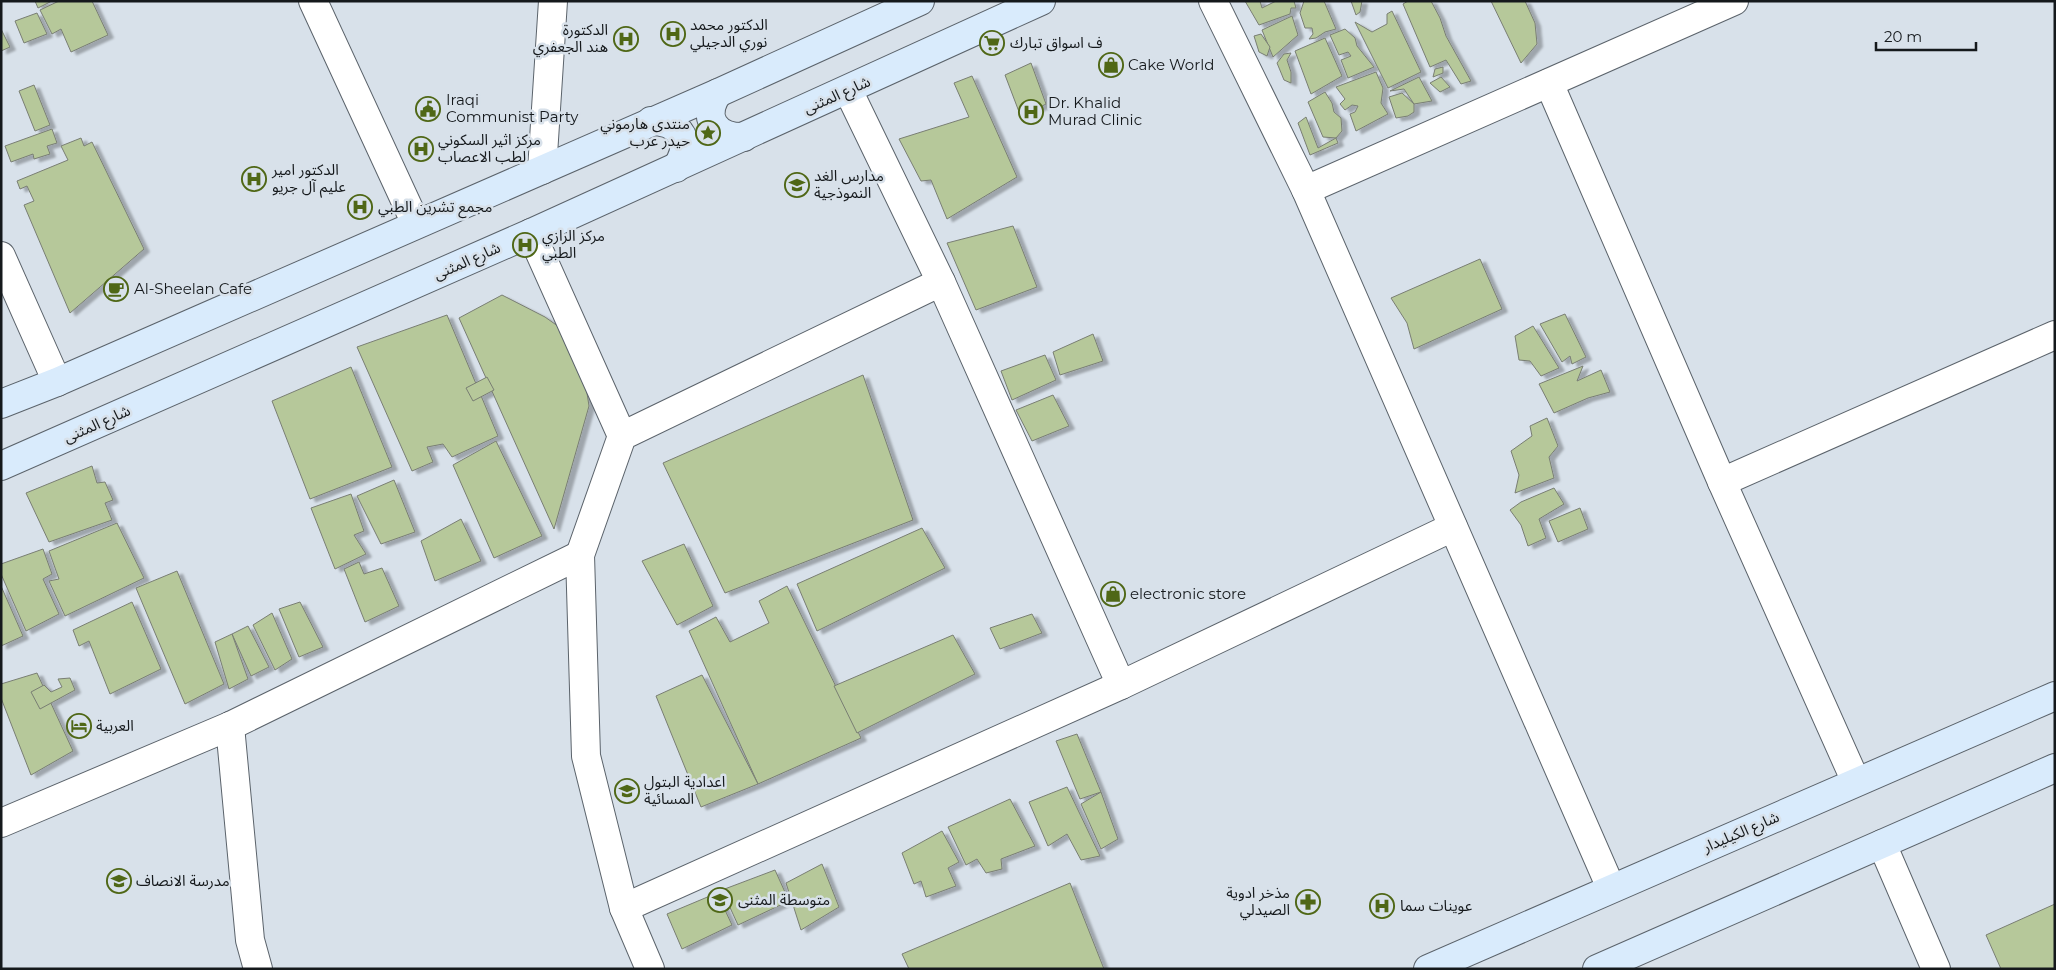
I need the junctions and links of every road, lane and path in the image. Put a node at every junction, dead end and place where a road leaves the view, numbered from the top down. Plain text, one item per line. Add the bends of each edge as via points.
1 (313, 1) edge
2 (553, 1) edge
3 (920, 1) edge
4 (1040, 1) edge
5 (1213, 1) edge
6 (1734, 1) edge
7 (1549, 83) junction
8 (848, 90) junction
9 (718, 93) junction
10 (651, 121) junction
11 (744, 137) junction
12 (676, 168) junction
13 (542, 170) junction
14 (1306, 190) junction
15 (416, 224) junction
16 (531, 233) junction
17 (1, 256) edge
18 (941, 282) junction
19 (2055, 335) edge
20 (57, 382) junction
21 (1, 404) edge
22 (622, 436) junction
23 (1, 466) edge
24 (1722, 482) junction
25 (1453, 526) junction
26 (580, 555) junction
27 (1120, 685) junction
28 (2055, 696) edge
29 (230, 726) junction
30 (2055, 768) edge
31 (1856, 782) junction
32 (1, 823) edge
33 (1882, 844) junction
34 (1611, 888) junction
35 (624, 908) junction
36 (258, 969) edge
37 (650, 969) edge
38 (1428, 969) edge
39 (1597, 969) edge
40 (1936, 969) edge

1 - 15 street
2 - 13 street
3 - 9 main road
4 - 8 main road, شارع المثنى
5 - 14 street
6 - 7 street
7 - 14 street
7 - 24 street
8 - 11 main road, شارع المثنى
8 - 18 street
9 - 10 main road
9 - 11 main road via 710,114 714,124 722,133
10 - 12 main road via 663,121 682,135 683,158
10 - 13 main road
11 - 12 main road, شارع المثنى
12 - 16 main road, شارع المثنى
13 - 15 main road
14 - 25 street
15 - 20 main road
16 - 22 street
16 - 23 main road, شارع المثنى
17 - 20 street
18 - 22 street
18 - 27 street
19 - 24 street
20 - 21 main road
22 - 26 street
24 - 31 street
25 - 27 street
25 - 34 street
26 - 29 street
26 - 35 street via 586,756
27 - 35 street
28 - 31 main road, شارع الكيليدار
29 - 32 street
29 - 36 street via 250,940
30 - 33 main road
31 - 34 main road, شارع الكيليدار
33 - 39 main road
33 - 40 street
34 - 38 main road, شارع الكيليدار
35 - 37 street

